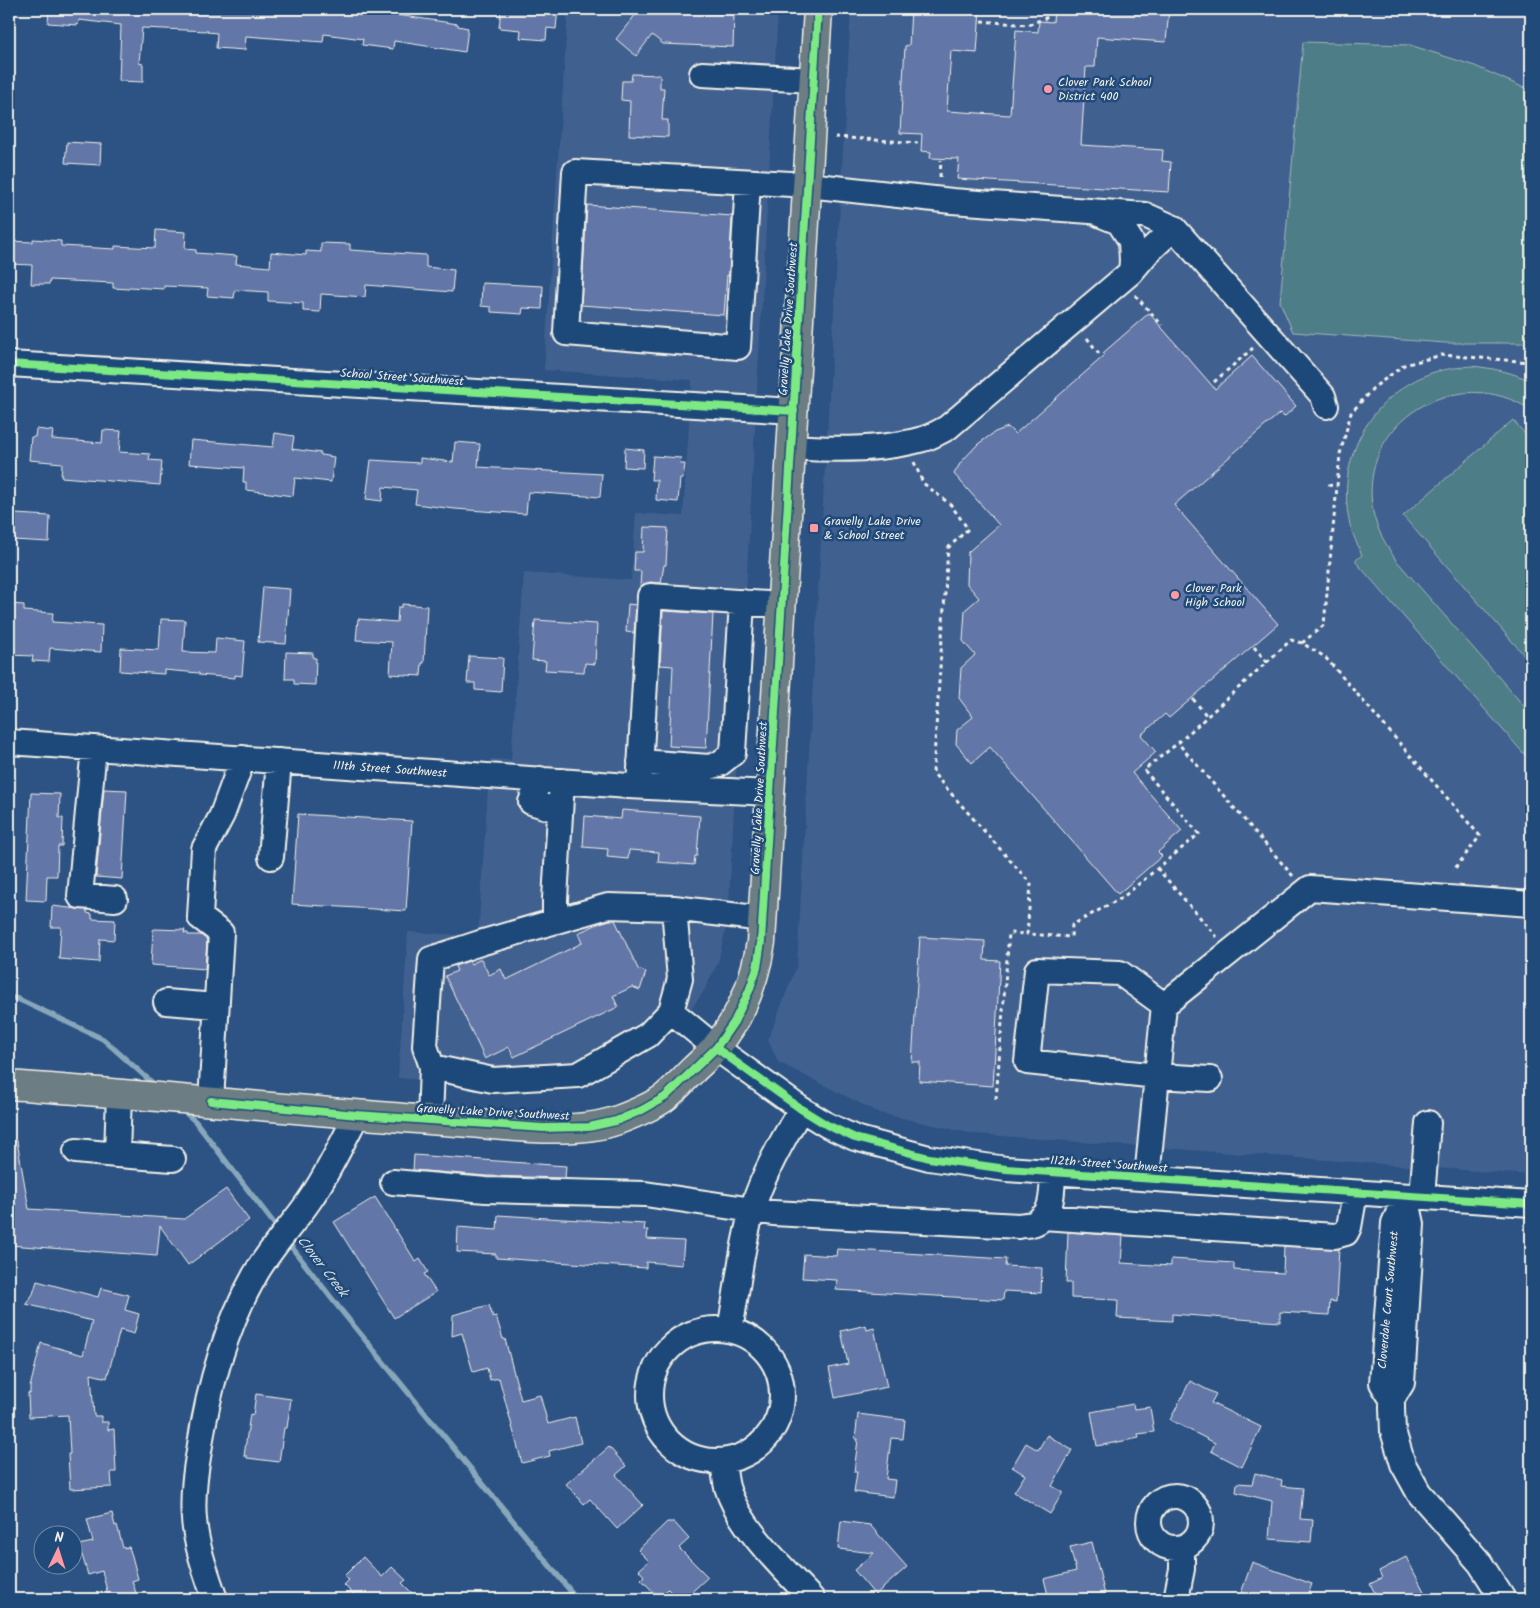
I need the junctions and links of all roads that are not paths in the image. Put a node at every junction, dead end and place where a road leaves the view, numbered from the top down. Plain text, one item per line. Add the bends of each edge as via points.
1 (818, 9) edge
2 (702, 74) dead end
3 (814, 80) junction
4 (748, 182) junction
5 (808, 185) junction
6 (1096, 212) junction
7 (1174, 228) junction
8 (1132, 282) junction
9 (9, 364) edge
10 (1326, 406) dead end
11 (794, 412) junction
12 (792, 447) junction
13 (742, 602) junction
14 (782, 605) junction
15 (9, 742) edge
16 (94, 748) junction
17 (243, 758) junction
18 (279, 761) junction
19 (640, 762) junction
20 (701, 778) junction
21 (551, 780) junction
22 (639, 786) junction
23 (771, 793) junction
24 (271, 857) dead end
25 (115, 899) dead end
26 (1531, 904) edge
27 (674, 908) junction
28 (763, 920) junction
29 (555, 922) junction
30 (166, 1002) dead end
31 (1164, 1005) junction
32 (216, 1006) junction
33 (671, 1011) junction
34 (716, 1048) junction
35 (432, 1067) junction
36 (1157, 1076) junction
37 (1210, 1079) dead end
38 (9, 1085) edge
39 (92, 1091) junction
40 (119, 1093) junction
41 (9, 1100) edge
42 (211, 1101) junction
43 (801, 1109) junction
44 (357, 1115) junction
45 (430, 1120) junction
46 (1428, 1123) dead end
47 (76, 1151) dead end
48 (118, 1155) junction
49 (173, 1159) dead end
50 (1052, 1172) junction
51 (1147, 1178) junction
52 (393, 1182) dead end
53 (1355, 1193) junction
54 (1414, 1197) junction
55 (1531, 1204) edge
56 (753, 1209) junction
57 (1042, 1217) junction
58 (730, 1330) junction
59 (723, 1460) junction
60 (1182, 1548) dead end
61 (215, 1599) edge
62 (812, 1599) edge
63 (1176, 1599) edge
64 (1503, 1599) edge

1 - 3 main road, Gravelly Lake Drive Southwest
2 - 3 street
3 - 5 main road, Gravelly Lake Drive Southwest
4 - 4 street via 574,172 566,333 738,347
4 - 5 street
5 - 6 street
5 - 11 main road, Gravelly Lake Drive Southwest
6 - 7 street via 1145,216
6 - 8 street via 1119,222 1131,241
7 - 8 street via 1148,252
7 - 10 street via 1323,396
8 - 12 street via 947,428 924,439 899,444 828,450
9 - 11 street, School Street Southwest
11 - 12 main road, Gravelly Lake Drive Southwest
12 - 14 main road, Gravelly Lake Drive Southwest
13 - 14 street
13 - 19 street via 650,596
13 - 20 street via 733,753 709,768
14 - 23 main road, Gravelly Lake Drive Southwest
15 - 16 street, 111th Street Southwest
16 - 17 street, 111th Street Southwest
16 - 25 street via 80,896
17 - 18 street, 111th Street Southwest
17 - 32 street via 222,815 204,849 200,917 221,933
18 - 21 street, 111th Street Southwest
18 - 24 street
19 - 20 street
19 - 22 street
20 - 22 street, 111th Street Southwest
20 - 23 street, 111th Street Southwest
21 - 22 street, 111th Street Southwest
21 - 29 street via 560,811
23 - 28 main road, Gravelly Lake Drive Southwest
26 - 31 street via 1310,888
27 - 28 street
27 - 29 street via 608,906
27 - 33 street via 680,979
28 - 34 main road, Gravelly Lake Drive Southwest via 757,968 734,1022
29 - 35 street via 431,959 425,1046
30 - 32 street
31 - 36 street
31 - 36 street via 1120,973 1037,970 1027,1062
32 - 42 street
33 - 34 street, 112th Street Southwest
33 - 35 street via 648,1035 578,1074 493,1080
34 - 43 street, 112th Street Southwest
34 - 45 main road, Gravelly Lake Drive Southwest via 665,1097 616,1121 590,1127 543,1128
35 - 45 street
36 - 37 street
36 - 51 street
38 - 39 main road, Gravelly Lake Drive Southwest
39 - 40 main road, Gravelly Lake Drive Southwest
39 - 41 main road
40 - 42 main road, Gravelly Lake Drive Southwest
40 - 48 street
42 - 44 main road, Gravelly Lake Drive Southwest
43 - 50 street, 112th Street Southwest via 854,1138 928,1158
43 - 56 street via 786,1134
44 - 45 main road, Gravelly Lake Drive Southwest
44 - 61 street via 310,1200 264,1261 240,1307 211,1385 196,1467 194,1519
46 - 54 street, Cloverdale Court Southwest
47 - 48 street
48 - 49 street
50 - 51 street, 112th Street Southwest
50 - 57 street via 1051,1201
51 - 53 street, 112th Street Southwest
52 - 56 street via 486,1190 645,1194
53 - 54 street, 112th Street Southwest
53 - 57 street via 1349,1227 1346,1233 1335,1236
54 - 55 street, 112th Street Southwest
54 - 64 street, Cloverdale Court Southwest via 1402,1383 1392,1399 1393,1431 1403,1464 1419,1493 1480,1563
56 - 57 street via 773,1213 1019,1226 1036,1223
56 - 58 street
58 - 59 street via 750,1338 767,1352 778,1371 783,1392 780,1414 770,1434 754,1450
58 - 59 street via 707,1329 686,1335 668,1348 656,1365 649,1386 650,1408 658,1429 672,1446 691,1457 712,1462
59 - 62 street via 726,1485 747,1526
60 - 63 street via 1182,1570

